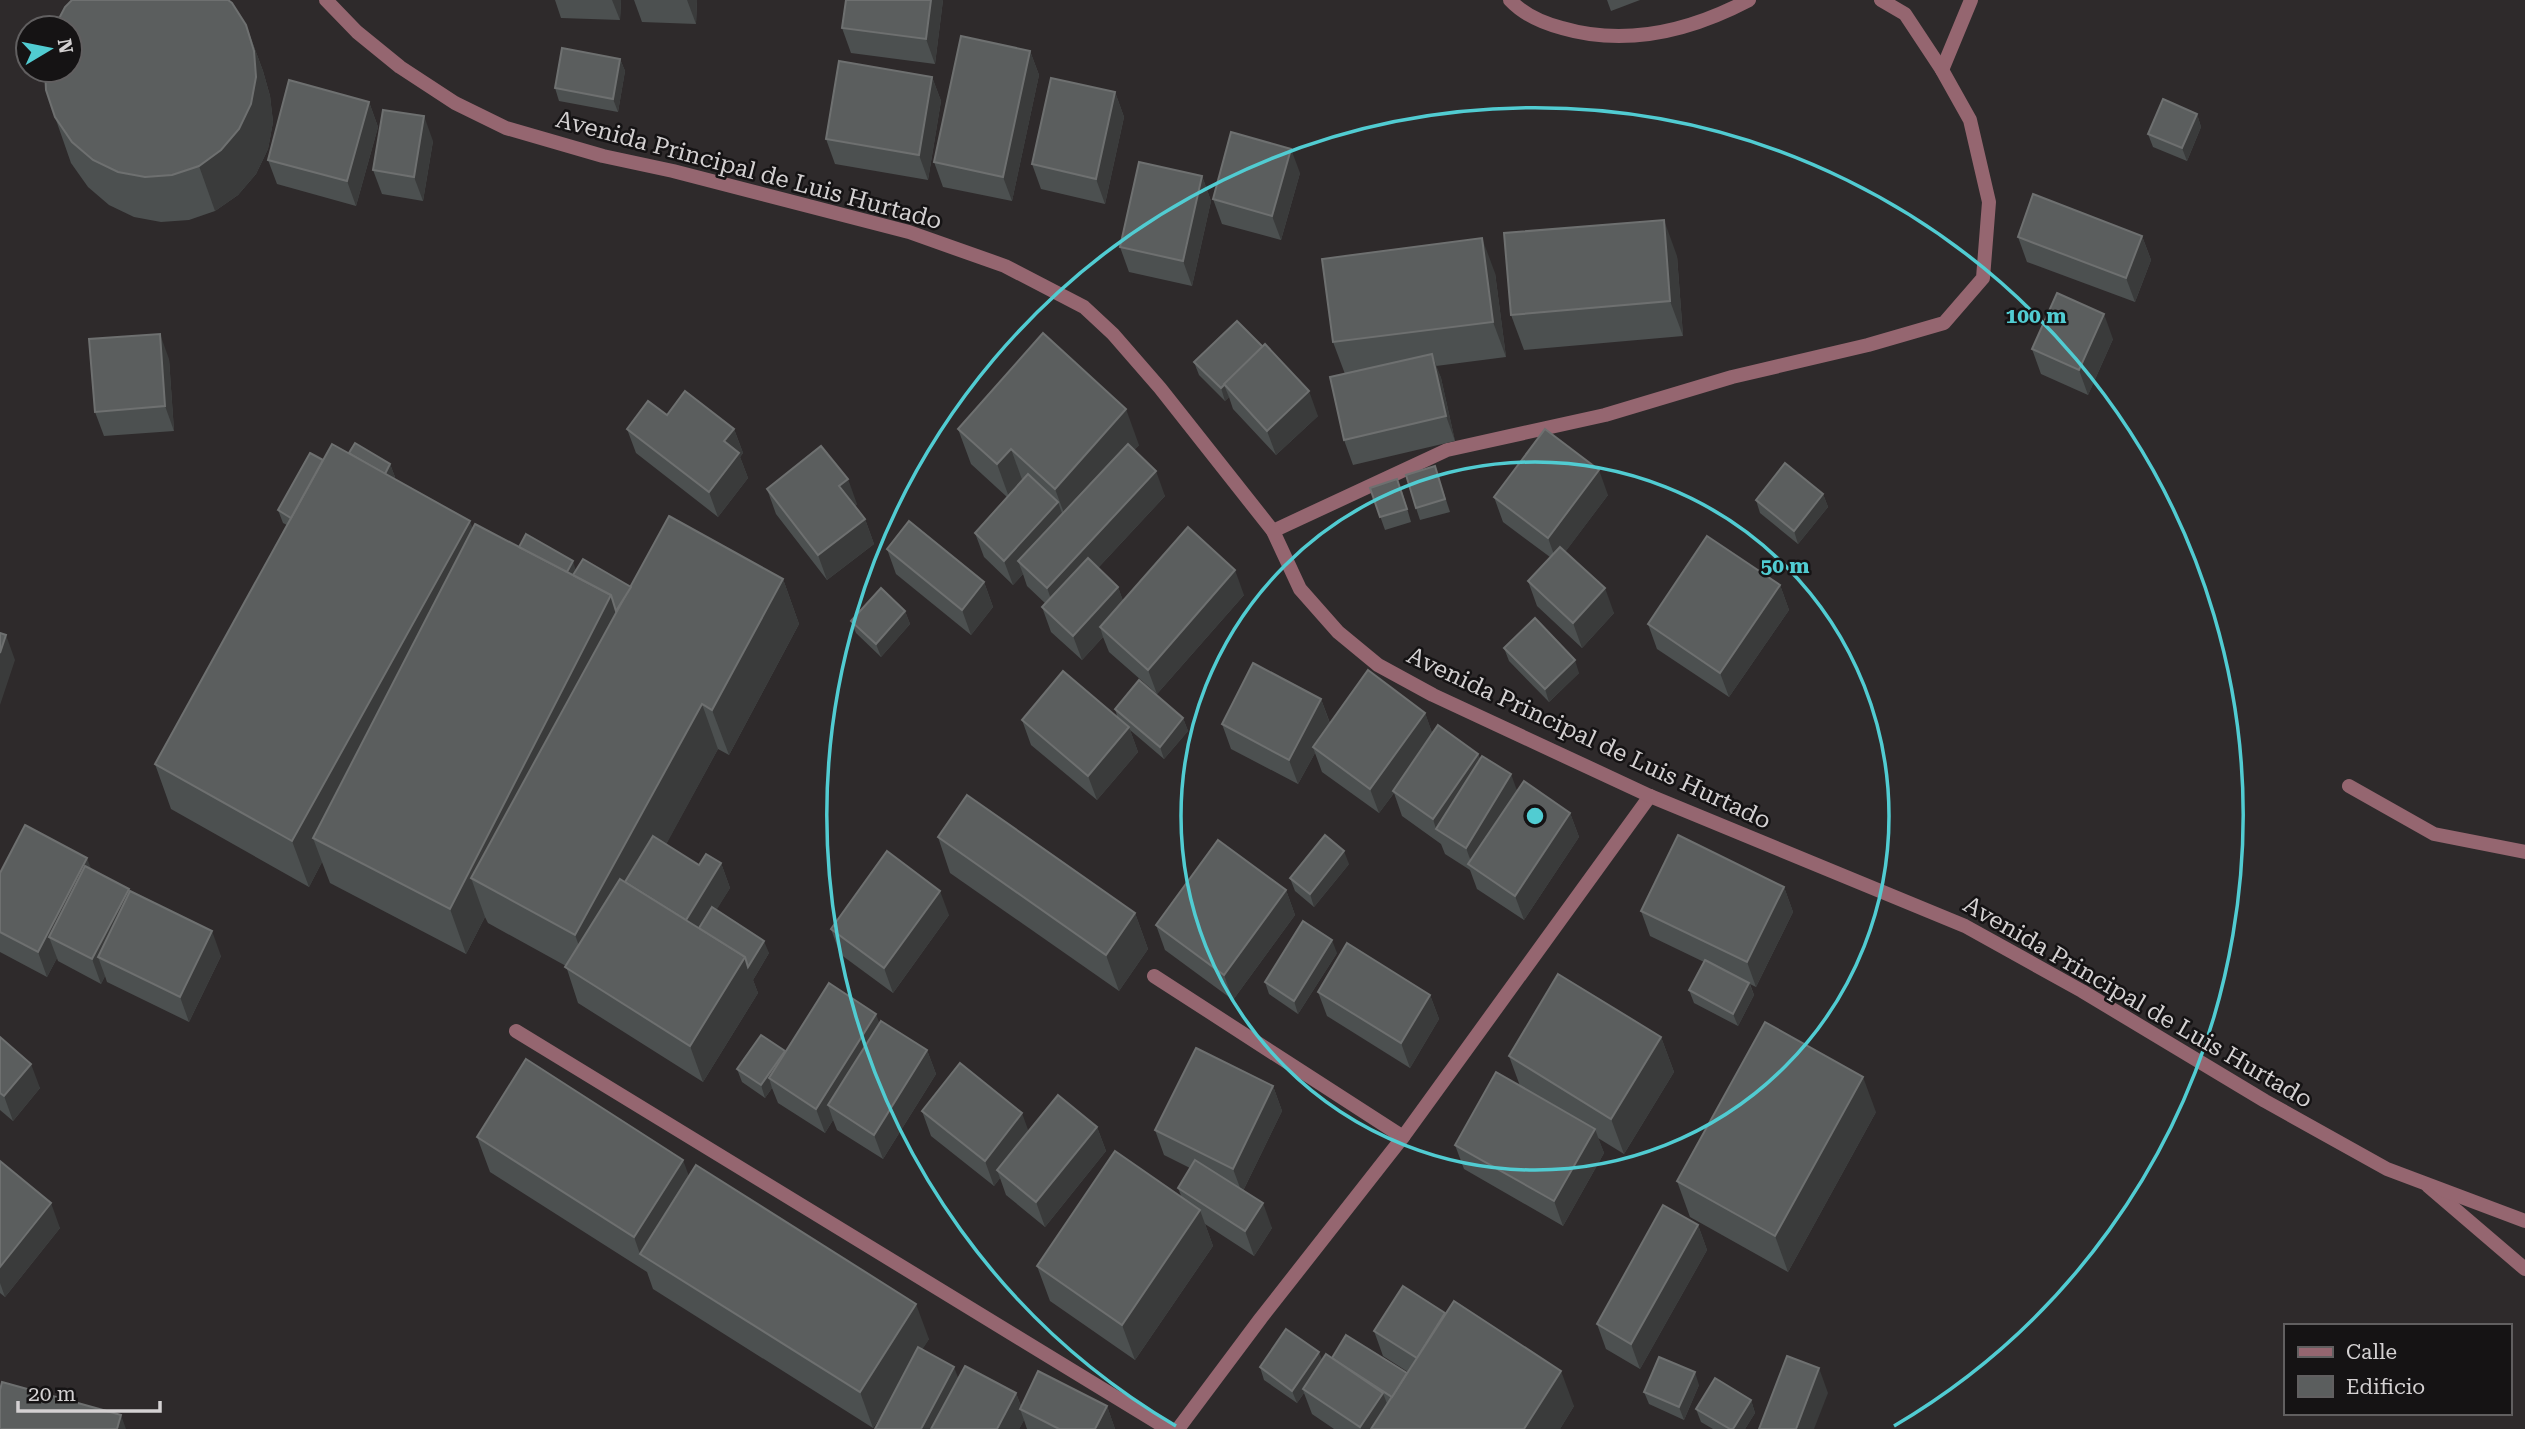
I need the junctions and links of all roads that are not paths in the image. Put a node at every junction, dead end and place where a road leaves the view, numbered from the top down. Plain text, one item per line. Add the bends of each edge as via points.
1 (326, 0) edge
2 (1510, 0) edge
3 (1749, 0) edge
4 (1881, 0) edge
5 (1971, 0) edge
6 (1942, 71) junction
7 (1273, 531) junction
8 (2349, 786) dead end
9 (1650, 796) junction
10 (2525, 852) edge
11 (1154, 976) dead end
12 (516, 1031) dead end
13 (1403, 1137) junction
14 (2428, 1186) junction
15 (2525, 1222) edge
16 (2525, 1269) edge
17 (1168, 1429) edge
18 (1178, 1429) edge

1 - 7 street, Avenida Principal de Luis Hurtado via 400,67 454,103 506,128 909,232 1005,265 1084,307 1160,388
2 - 3 street via 1541,22 1585,35 1630,37 1716,17
4 - 6 street via 1905,14
5 - 6 street
6 - 7 street via 1970,121 1989,202 1983,278 1944,323 1605,415 1447,450
7 - 9 street, Avenida Principal de Luis Hurtado via 1300,589 1338,632 1378,665
8 - 10 street via 2434,834
9 - 13 street
9 - 14 street, Avenida Principal de Luis Hurtado via 1965,926 2387,1170
11 - 13 street
12 - 17 street
13 - 18 street
14 - 15 street, Avenida Principal de Luis Hurtado
14 - 16 street

